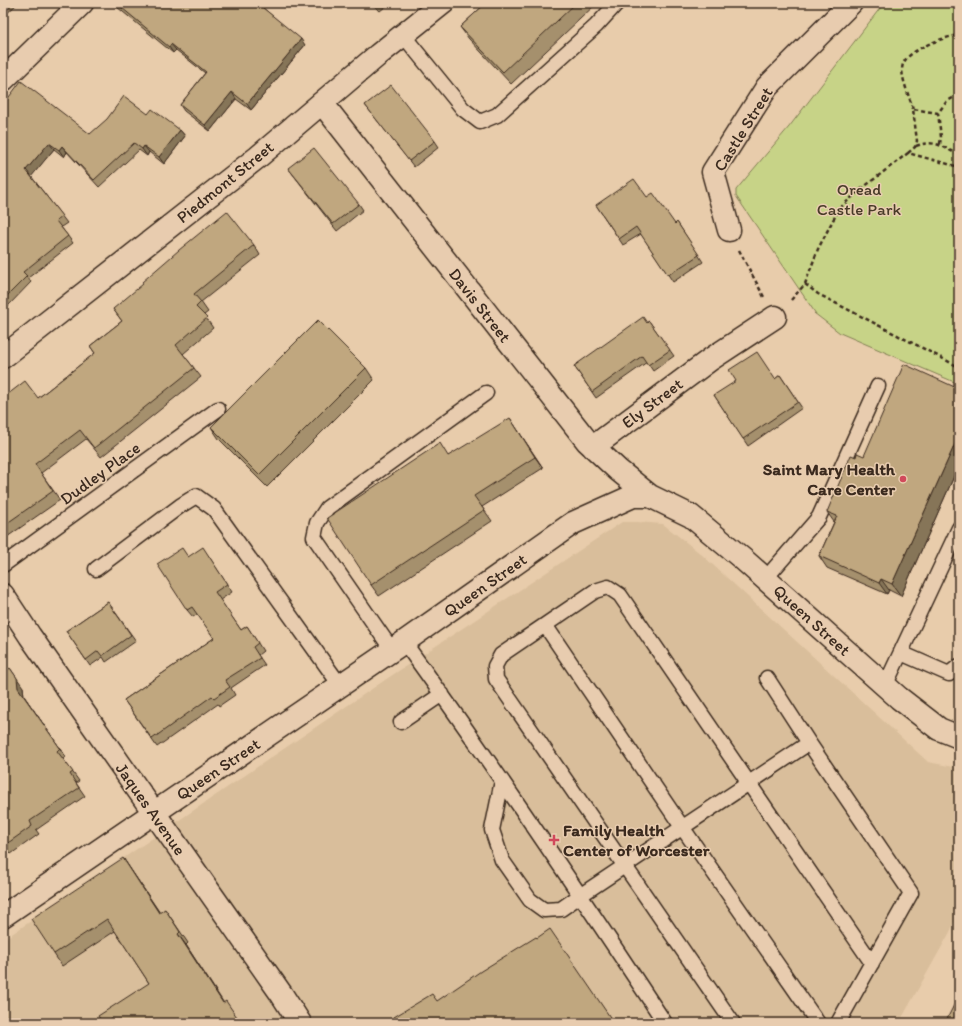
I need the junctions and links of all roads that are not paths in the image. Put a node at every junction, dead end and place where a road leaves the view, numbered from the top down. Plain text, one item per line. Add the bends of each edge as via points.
1 (82, 3) edge
2 (443, 3) edge
3 (617, 3) edge
4 (851, 3) edge
5 (403, 35) junction
6 (3, 80) edge
7 (322, 103) junction
8 (729, 230) road end
9 (775, 317) road end
10 (3, 357) edge
11 (878, 386) dead end
12 (486, 393) dead end
13 (218, 409) dead end
14 (593, 447) junction
15 (650, 496) junction
16 (959, 528) edge
17 (3, 565) edge
18 (96, 569) dead end
19 (766, 578) junction
20 (3, 595) edge
21 (545, 625) junction
22 (398, 646) junction
23 (901, 653) junction
24 (959, 666) edge
25 (767, 678) dead end
26 (340, 685) junction
27 (885, 686) junction
28 (442, 694) junction
29 (401, 722) dead end
30 (959, 737) edge
31 (809, 743) junction
32 (502, 781) junction
33 (748, 783) junction
34 (154, 813) junction
35 (682, 827) junction
36 (624, 866) junction
37 (581, 895) junction
38 (3, 916) edge
39 (872, 962) junction
40 (300, 1023) edge
41 (665, 1023) edge
42 (733, 1023) edge
43 (818, 1023) edge
44 (838, 1023) edge

1 - 6 street
2 - 5 street, Piedmont Street
3 - 5 lane via 596,26 497,116 480,122 463,109
4 - 8 street, Castle Street via 767,87 713,172
5 - 7 street, Piedmont Street
7 - 10 street, Piedmont Street
7 - 14 street, Davis Street
9 - 14 street, Ely Street via 711,358
11 - 19 lane via 819,518
12 - 22 lane via 327,508 317,523 314,537
13 - 17 lane, Dudley Place
14 - 15 street, Davis Street
15 - 19 street, Queen Street via 691,516
15 - 22 street, Queen Street via 633,496 573,523
16 - 23 lane
18 - 26 lane via 196,496 214,509
19 - 27 street, Queen Street
20 - 34 street, Jaques Avenue
21 - 33 lane via 595,591 608,587 620,595
21 - 35 lane
21 - 36 lane via 502,655 495,666 496,679
22 - 26 street, Queen Street
22 - 28 lane
23 - 24 lane via 949,674
23 - 27 lane
25 - 31 lane
26 - 34 street, Queen Street
27 - 30 street, Queen Street via 939,729
28 - 29 lane
28 - 32 lane
31 - 33 lane
31 - 39 lane via 911,893
32 - 37 lane
32 - 37 lane via 492,830 502,860 530,900 544,910 561,909
33 - 35 lane
33 - 39 lane
34 - 38 street, Queen Street
34 - 40 street, Jaques Avenue
35 - 36 lane
35 - 43 lane
36 - 37 lane
36 - 42 lane
37 - 41 lane
39 - 44 lane

